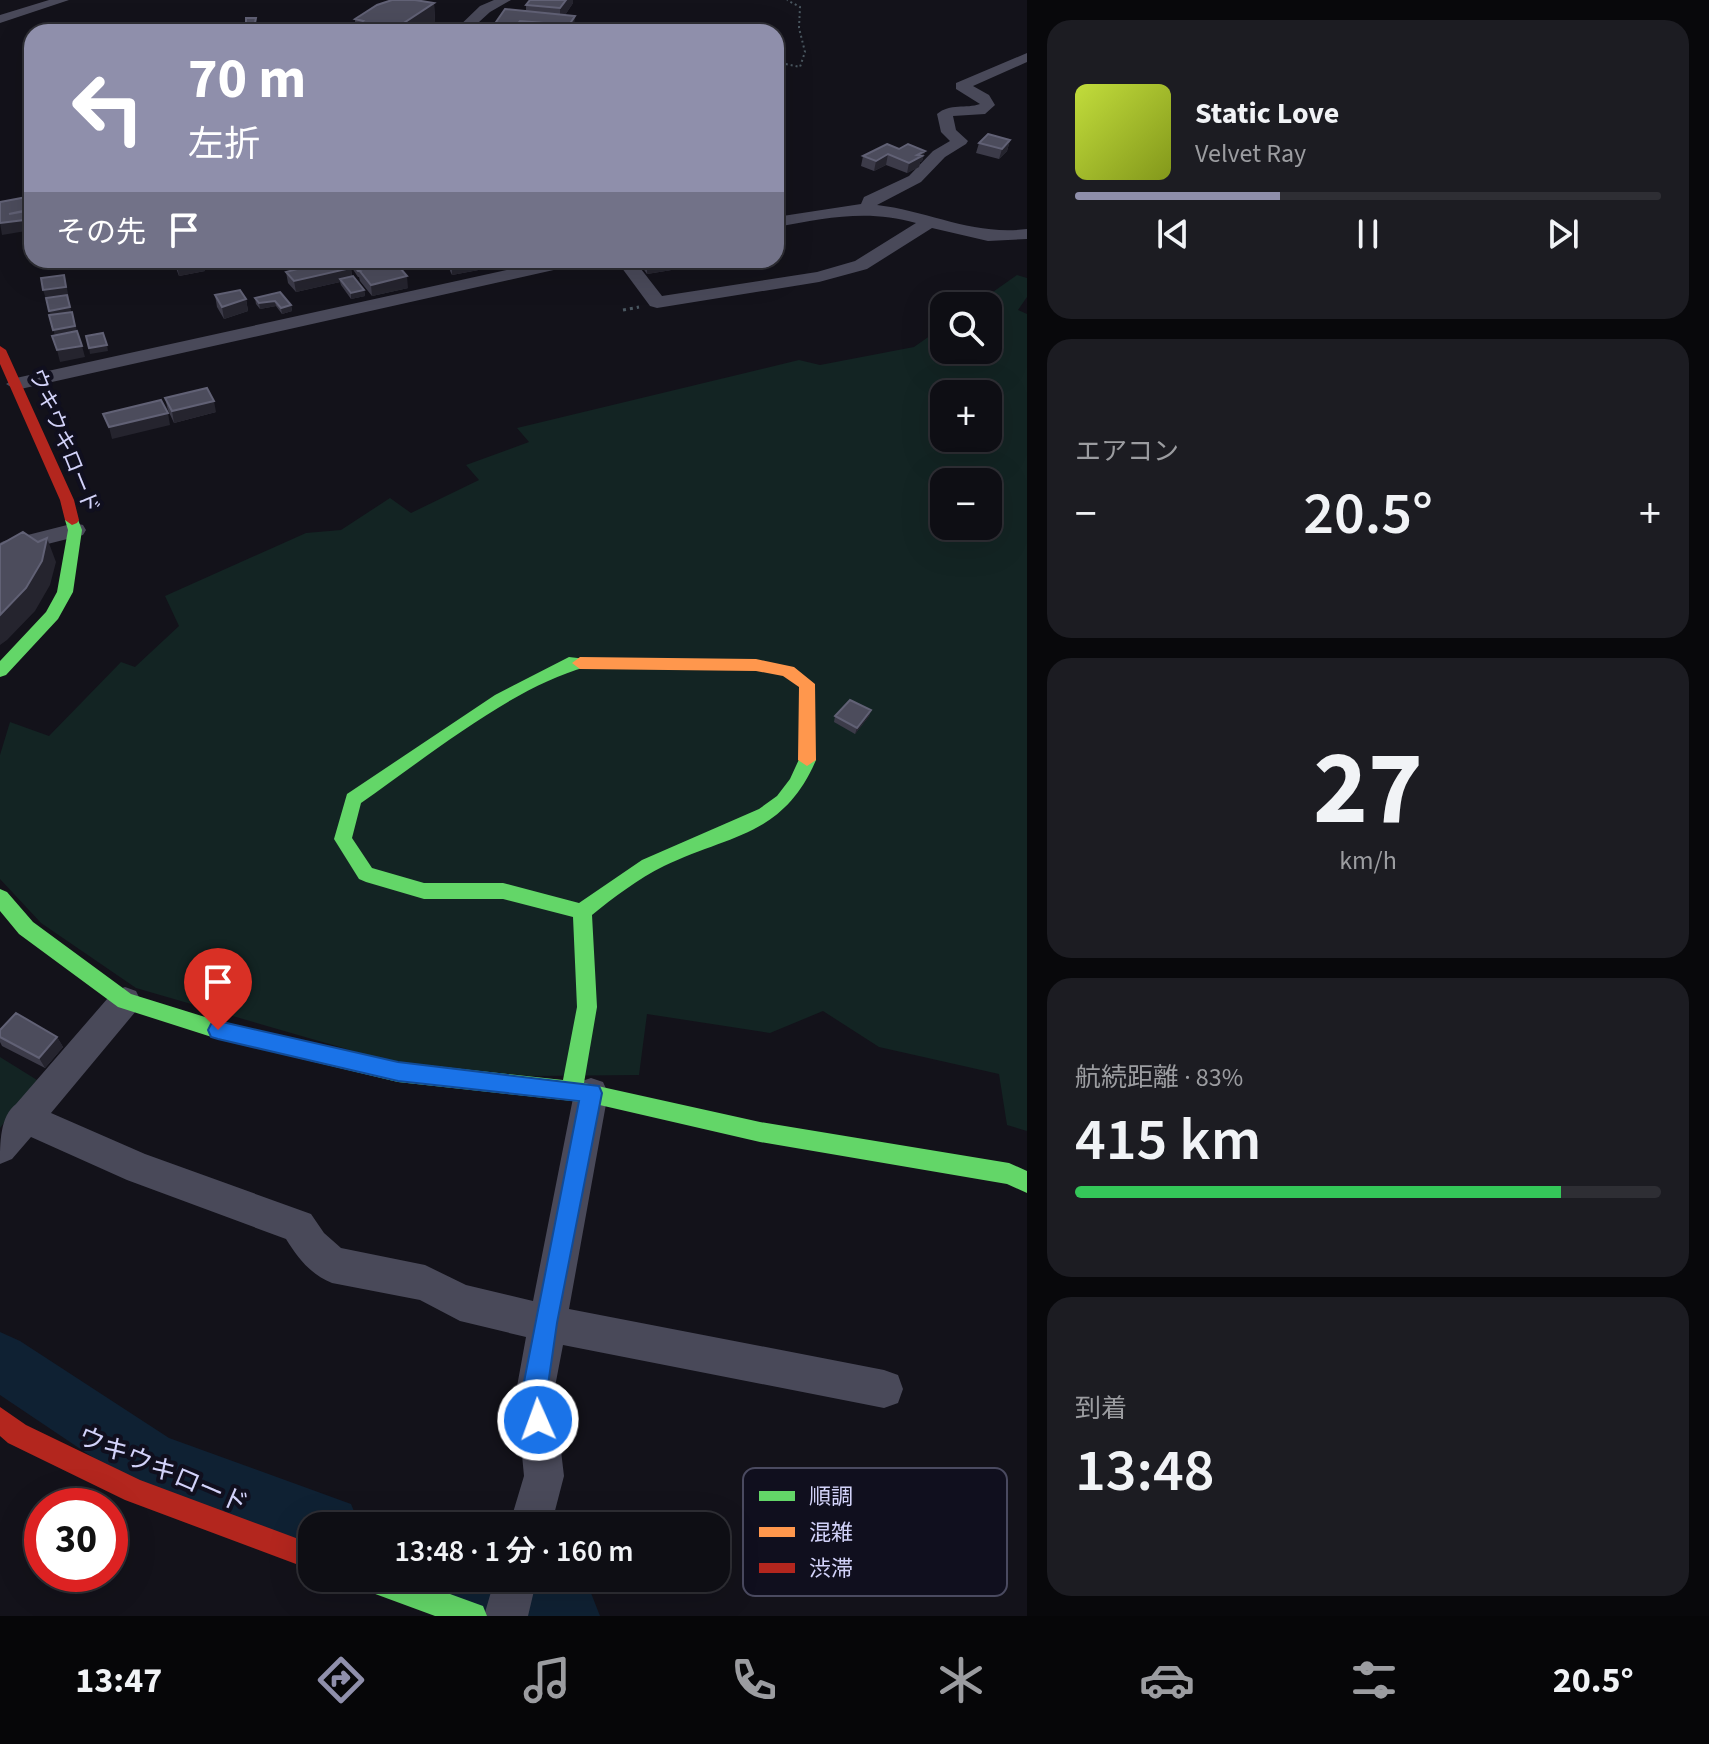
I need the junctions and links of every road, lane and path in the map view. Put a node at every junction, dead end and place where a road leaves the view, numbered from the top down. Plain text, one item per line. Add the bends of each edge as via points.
1 (63, 0) edge
2 (505, 0) edge
3 (787, 0) edge
4 (0, 19) edge
5 (469, 24) edge
6 (1027, 57) edge
7 (784, 64) edge
8 (868, 208) junction
9 (784, 221) edge
10 (929, 223) junction
11 (1027, 234) edge
12 (501, 268) edge
13 (631, 268) edge
14 (0, 350) edge
15 (16, 384) junction
16 (75, 530) junction
17 (0, 553) edge
18 (0, 671) edge
19 (0, 897) edge
20 (582, 912) junction
21 (13, 929) edge
22 (125, 1001) junction
23 (582, 1092) junction
24 (23, 1117) junction
25 (0, 1148) edge
26 (1027, 1182) edge
27 (545, 1323) junction
28 (884, 1389) dead end
29 (6, 1437) edge
30 (534, 1512) edge
31 (298, 1552) edge
32 (407, 1592) edge
33 (512, 1592) edge
34 (473, 1616) edge
35 (506, 1616) edge

1 - 4 street
2 - 5 street
3 - 7 path via 802,12 799,26 806,54 800,67
6 - 8 street via 961,86 988,105 980,111 945,114 949,132 960,141 915,179 870,201
8 - 9 street
8 - 10 street
10 - 11 street via 1003,239
10 - 13 street via 861,265 805,280 657,302
12 - 15 street
14 - 15 street, ウキウキロード
15 - 16 street, ウキウキロード
16 - 17 street
16 - 18 street, ウキウキロード via 65,592 52,615
19 - 21 street
20 - 20 street via 503,891 424,891 366,874 343,839 353,799 501,699 569,663 756,665 788,671 807,684 804,769 777,811 670,854
20 - 23 street via 587,1007
21 - 22 street
22 - 23 street via 218,1030 398,1072
22 - 24 street
23 - 26 street via 760,1132 1009,1174
23 - 27 street
24 - 25 street
24 - 27 street via 139,1168 298,1226 332,1265 425,1283 460,1302
27 - 28 street
27 - 30 street via 535,1392 544,1476
29 - 31 street, ウキウキロード
32 - 34 street
33 - 35 street

